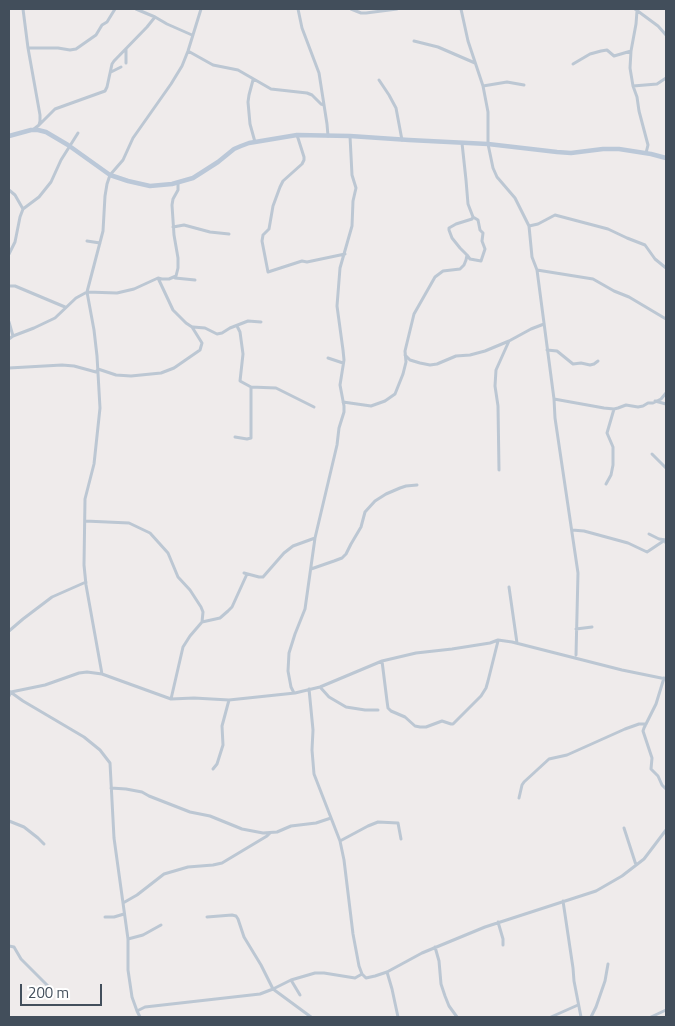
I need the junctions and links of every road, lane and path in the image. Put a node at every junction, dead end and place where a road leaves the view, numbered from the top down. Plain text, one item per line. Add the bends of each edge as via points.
1 (23, 9) edge
2 (115, 9) edge
3 (136, 9) edge
4 (200, 9) edge
5 (298, 9) edge
6 (351, 9) edge
7 (397, 9) edge
8 (461, 9) edge
9 (358, 10) edge
10 (636, 10) edge
11 (155, 17) junction
12 (193, 35) junction
13 (666, 35) edge
14 (414, 41) dead end
15 (28, 48) junction
16 (126, 48) junction
17 (188, 51) junction
18 (631, 51) junction
19 (126, 63) dead end
20 (475, 63) junction
21 (573, 64) dead end
22 (121, 67) dead end
23 (110, 72) junction
24 (666, 78) edge
25 (254, 80) junction
26 (379, 80) dead end
27 (524, 85) dead end
28 (483, 86) junction
29 (633, 86) junction
30 (324, 105) junction
31 (39, 125) junction
32 (31, 130) junction
33 (78, 133) dead end
34 (297, 135) junction
35 (9, 136) edge
36 (328, 136) junction
37 (350, 136) junction
38 (402, 140) junction
39 (255, 142) junction
40 (462, 142) junction
41 (488, 144) junction
42 (70, 147) junction
43 (646, 153) junction
44 (666, 158) edge
45 (110, 175) junction
46 (178, 183) junction
47 (9, 190) edge
48 (24, 209) junction
49 (473, 219) junction
50 (529, 226) junction
51 (173, 227) junction
52 (229, 234) dead end
53 (87, 241) dead end
54 (100, 243) junction
55 (9, 254) edge
56 (345, 254) junction
57 (467, 255) junction
58 (666, 268) edge
59 (536, 270) junction
60 (158, 278) junction
61 (174, 278) junction
62 (194, 280) dead end
63 (9, 286) edge
64 (87, 292) junction
65 (65, 308) junction
66 (666, 319) edge
67 (9, 322) edge
68 (261, 322) dead end
69 (544, 324) junction
70 (237, 326) junction
71 (192, 327) junction
72 (13, 336) junction
73 (9, 339) edge
74 (510, 341) junction
75 (547, 350) junction
76 (328, 358) dead end
77 (406, 358) junction
78 (598, 360) dead end
79 (343, 362) junction
80 (9, 368) edge
81 (98, 369) junction
82 (251, 387) junction
83 (666, 393) edge
84 (554, 399) junction
85 (661, 401) junction
86 (344, 402) junction
87 (666, 404) edge
88 (314, 407) dead end
89 (614, 408) junction
90 (234, 437) dead end
91 (652, 454) dead end
92 (666, 468) edge
93 (500, 470) dead end
94 (606, 484) dead end
95 (417, 485) dead end
96 (85, 521) junction
97 (572, 530) junction
98 (649, 534) dead end
99 (315, 538) junction
100 (666, 541) edge
101 (311, 570) junction
102 (86, 582) junction
103 (509, 587) dead end
104 (202, 622) junction
105 (592, 628) dead end
106 (576, 629) junction
107 (9, 631) edge
108 (498, 640) junction
109 (517, 644) junction
110 (576, 655) junction
111 (571, 656) junction
112 (581, 659) junction
113 (382, 661) junction
114 (102, 674) junction
115 (665, 679) edge
116 (320, 687) junction
117 (309, 689) junction
118 (10, 693) edge
119 (294, 693) junction
120 (171, 699) junction
121 (229, 700) junction
122 (378, 710) dead end
123 (646, 724) junction
124 (213, 769) dead end
125 (111, 788) junction
126 (666, 789) edge
127 (519, 798) dead end
128 (331, 818) junction
129 (9, 821) edge
130 (624, 828) dead end
131 (666, 830) edge
132 (270, 833) junction
133 (401, 839) dead end
134 (340, 841) junction
135 (44, 844) dead end
136 (636, 866) junction
137 (563, 901) junction
138 (123, 903) junction
139 (124, 914) junction
140 (104, 917) dead end
141 (207, 917) dead end
142 (498, 922) junction
143 (162, 925) dead end
144 (128, 939) junction
145 (503, 945) dead end
146 (9, 946) edge
147 (435, 947) junction
148 (608, 964) dead end
149 (387, 972) junction
150 (362, 974) junction
151 (355, 978) junction
152 (366, 978) junction
153 (291, 980) junction
154 (51, 989) dead end
155 (273, 989) junction
156 (300, 995) dead end
157 (578, 1004) junction
158 (666, 1010) edge
159 (137, 1011) junction
160 (140, 1017) edge
161 (311, 1017) edge
162 (398, 1017) edge
163 (457, 1017) edge
164 (551, 1017) edge
165 (581, 1017) edge
166 (591, 1017) edge
167 (651, 1017) edge

1 - 15 street
2 - 15 street via 96,35 76,49
3 - 11 street
4 - 12 street
5 - 30 street via 319,73
6 - 9 street
7 - 9 street via 366,13
8 - 20 street
10 - 13 street
10 - 18 street
11 - 12 street
11 - 16 street
12 - 17 street
14 - 20 street
15 - 31 street
16 - 19 street
16 - 23 street via 112,64
17 - 25 street via 213,65 238,70
17 - 45 street via 171,84
18 - 21 street via 614,56 607,50 602,51
18 - 29 street
20 - 28 street
22 - 23 street
23 - 31 street via 105,91 55,109
24 - 29 street via 657,84
25 - 30 street via 272,89 307,93
25 - 39 street via 248,102
26 - 38 street via 396,108
27 - 28 street via 507,82
28 - 41 street via 488,112
29 - 43 street via 648,144
30 - 36 street
31 - 32 street
32 - 35 street
32 - 42 street via 46,132
33 - 42 street
34 - 36 street
34 - 39 street
34 - 56 street via 304,160 280,186 269,229 263,235 268,272
36 - 37 street
37 - 38 street
37 - 56 street via 356,188
38 - 40 street
39 - 46 street via 234,149 204,172
40 - 41 street
40 - 49 street via 468,204
41 - 43 street via 558,152 619,149
41 - 50 street via 497,177 515,198
42 - 45 street
42 - 48 street via 52,182
43 - 44 street
45 - 46 street via 150,186
45 - 54 street
46 - 51 street via 172,205
47 - 48 street
48 - 55 street via 16,242
49 - 57 street via 451,226 449,230
49 - 57 street via 478,220 483,232 485,249 481,261
50 - 58 street via 555,215 608,229 645,245
50 - 59 street
51 - 52 street via 184,225
51 - 61 street via 178,258 178,272
53 - 54 street
54 - 64 street
56 - 79 street via 340,268 337,306
57 - 77 street via 460,269 443,271 432,281 414,314
59 - 66 street via 593,279
59 - 69 street
60 - 61 street
60 - 64 street via 126,291
60 - 71 street via 173,310
61 - 62 street
63 - 65 street
64 - 65 street
64 - 81 street
65 - 72 street via 55,318
67 - 72 street
68 - 70 street via 248,321
69 - 74 street
69 - 75 street
70 - 71 street via 218,334
70 - 82 street via 243,354 240,381
71 - 81 street via 202,346 174,368 161,373 131,376
72 - 73 street
74 - 77 street via 477,354 456,356 430,365
74 - 93 street via 496,373
75 - 78 street via 560,353 573,364 590,365
75 - 84 street
76 - 79 street
77 - 86 street via 395,394 371,406
79 - 86 street via 340,385
80 - 81 street via 56,365 96,372
81 - 96 street via 100,408 94,464 85,499
82 - 88 street via 276,388
82 - 90 street via 252,438
83 - 85 street
84 - 89 street
84 - 97 street
85 - 87 street
85 - 89 street via 638,407 626,404
86 - 99 street
89 - 94 street via 608,433 613,447 613,465
91 - 92 street
95 - 101 street via 400,488 375,502 365,512 362,527 346,554
96 - 102 street
96 - 104 street via 129,524 150,533 168,552 178,577 201,607
97 - 100 street via 628,543 647,552
97 - 106 street via 578,573
98 - 100 street
99 - 101 street
99 - 104 street via 293,546 264,577 246,573 232,607 220,618
101 - 119 street via 305,609 289,653 288,671
102 - 107 street via 52,597
102 - 114 street
103 - 109 street
104 - 120 street via 183,647
105 - 106 street
106 - 110 street
108 - 109 street
108 - 113 street
108 - 113 street via 486,688 453,724 442,721 426,727 415,726 391,711
109 - 111 street
110 - 111 street
110 - 112 street
111 - 112 street
112 - 115 street
113 - 116 street
114 - 118 street via 79,673
114 - 120 street
115 - 123 street
116 - 117 street
116 - 122 street via 346,707
117 - 119 street
117 - 128 street via 314,774
118 - 125 street via 100,750 110,763
119 - 121 street
120 - 121 street
121 - 124 street via 222,726 223,745
123 - 126 street via 644,731 652,758 651,769
123 - 127 street via 625,729 549,760 524,782
125 - 132 street via 142,792 242,829
125 - 138 street
128 - 132 street
128 - 134 street
129 - 135 street via 24,827
130 - 136 street
131 - 136 street
132 - 138 street via 222,863 164,874
133 - 134 street via 398,823 378,822
134 - 150 street
136 - 137 street via 596,891
137 - 142 street
137 - 157 street
138 - 139 street
139 - 140 street
139 - 144 street
141 - 155 street via 236,916
142 - 145 street
142 - 147 street
143 - 144 street
144 - 159 street via 128,970
146 - 154 street via 14,947 21,959
147 - 149 street
147 - 163 street via 444,996
148 - 166 street
149 - 152 street
149 - 162 street
150 - 151 street
150 - 152 street
151 - 152 street
151 - 153 street via 324,973
153 - 155 street
153 - 156 street
155 - 159 street via 254,995 145,1007
155 - 161 street
157 - 164 street
157 - 165 street
158 - 167 street
159 - 160 street

